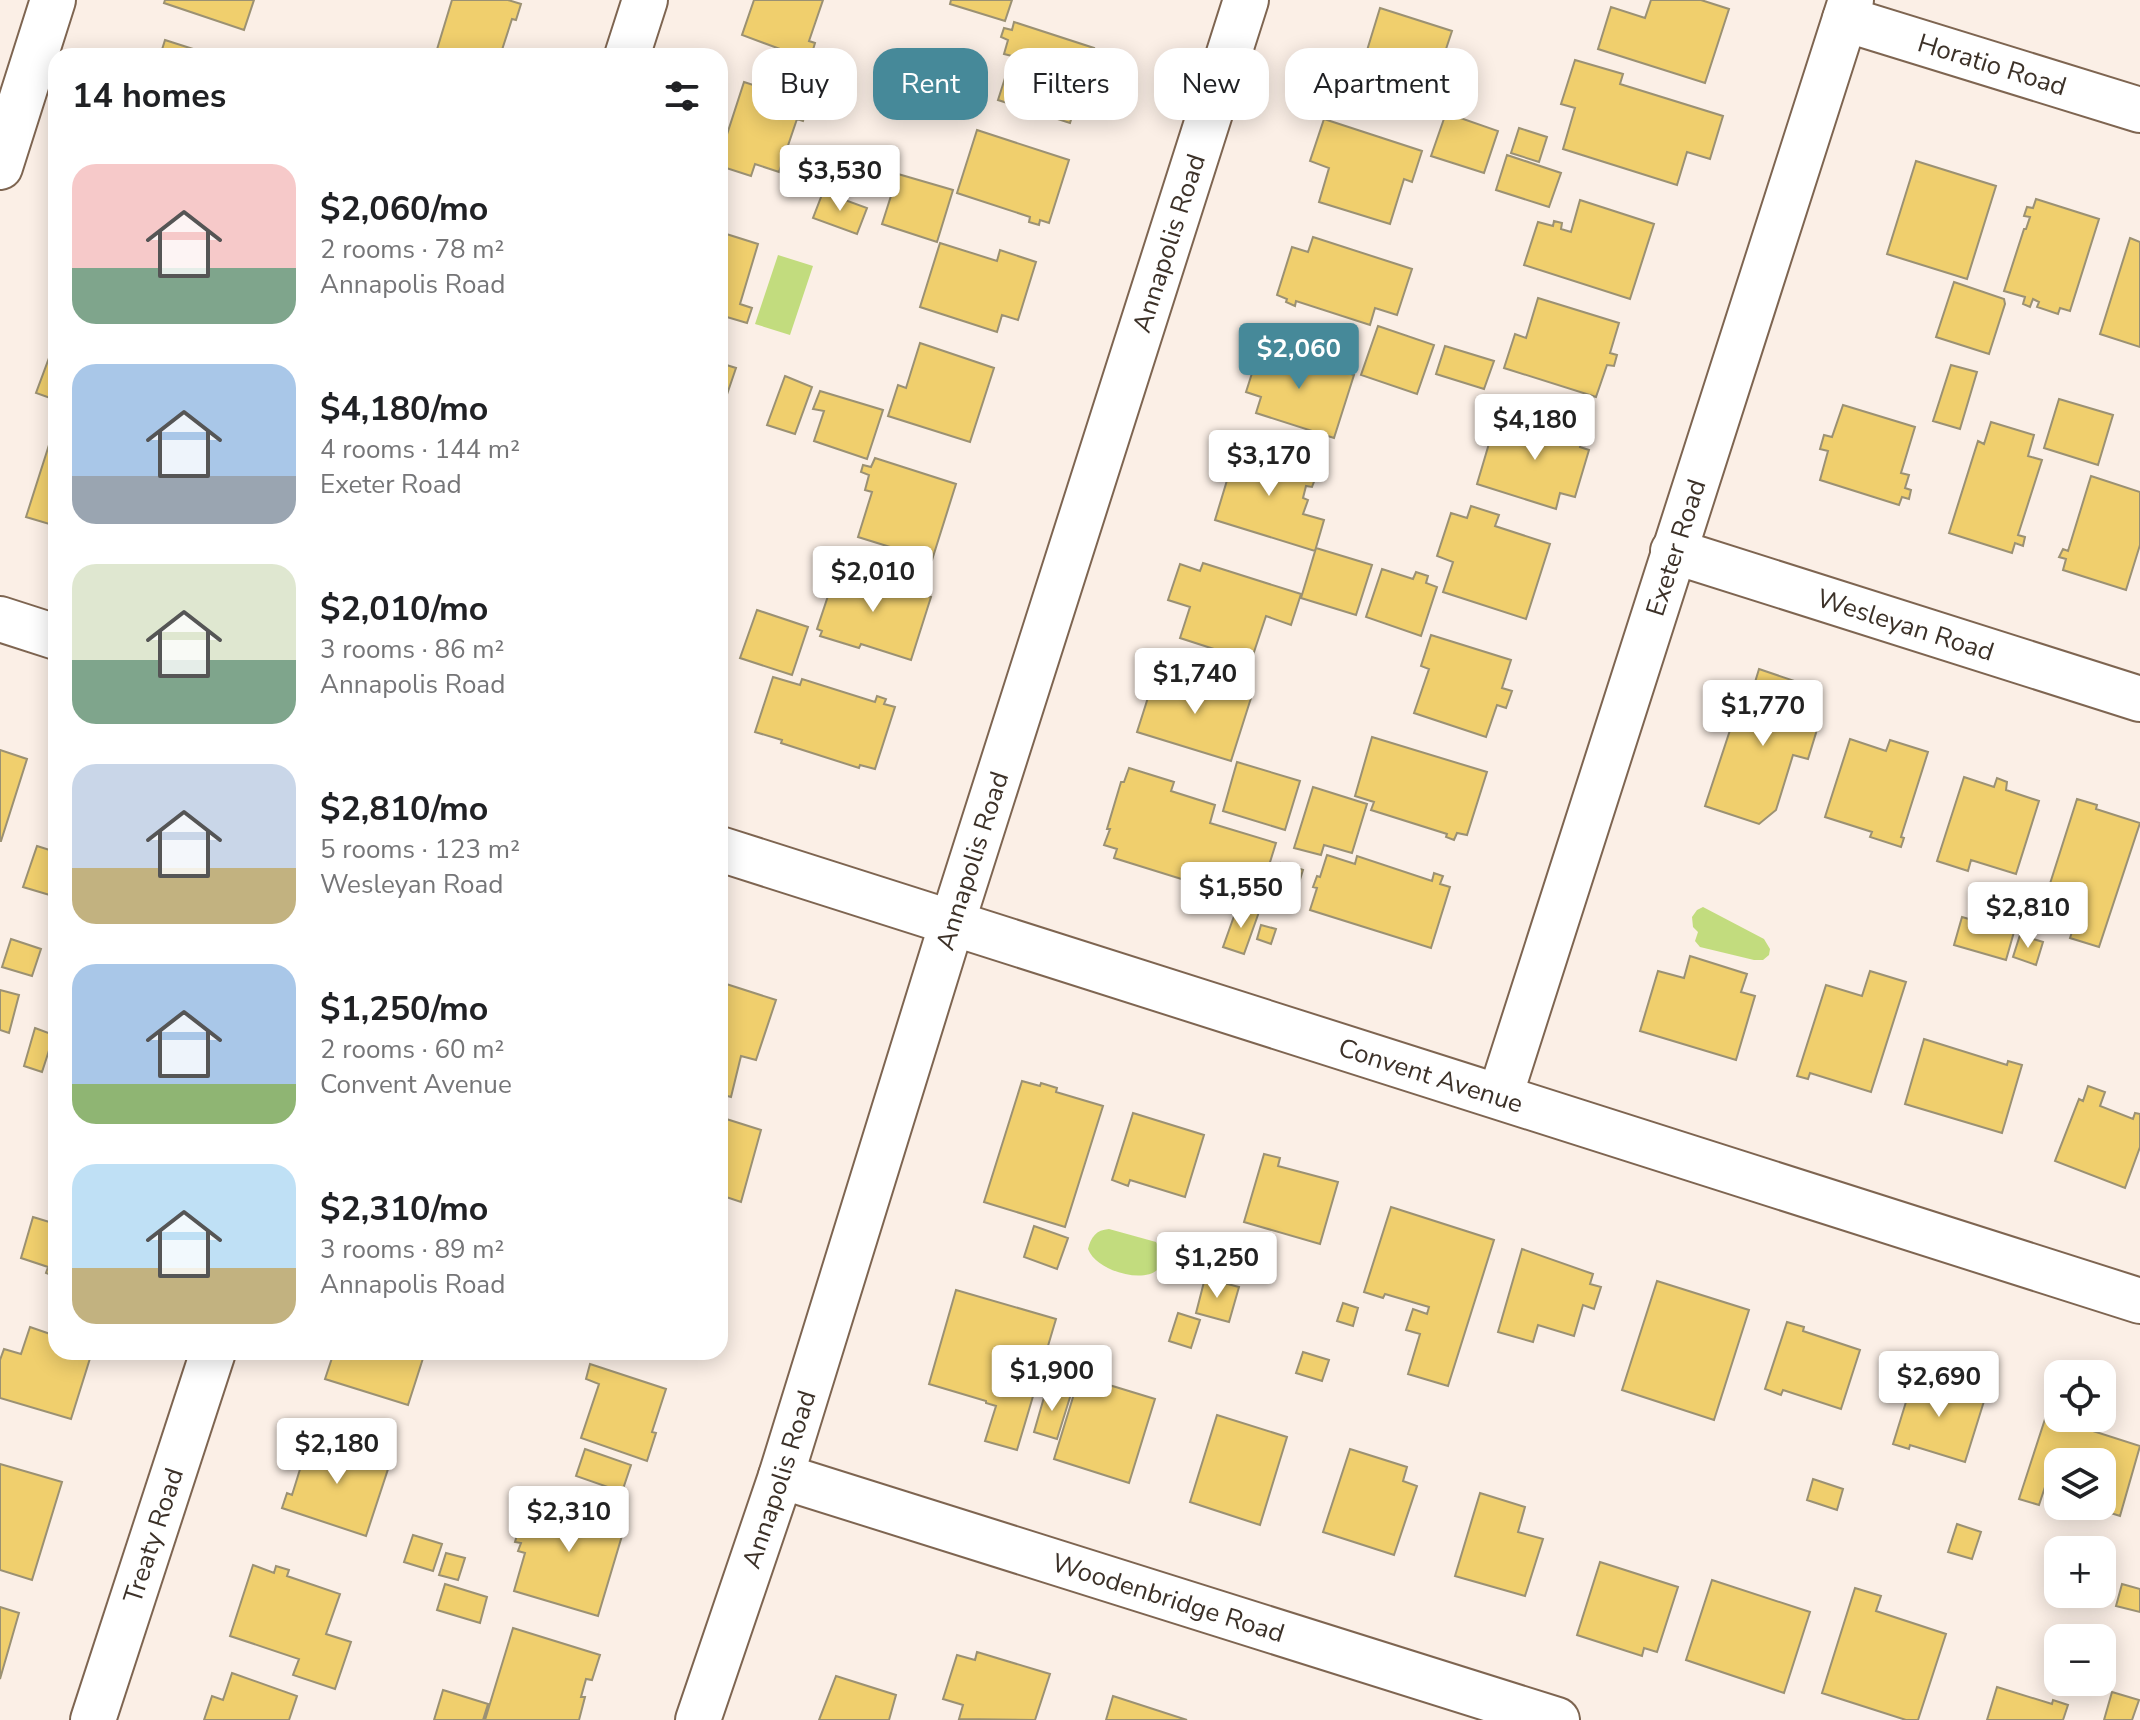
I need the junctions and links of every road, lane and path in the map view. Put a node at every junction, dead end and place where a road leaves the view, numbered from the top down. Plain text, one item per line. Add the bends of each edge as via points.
1 (53, 0) edge
2 (645, 0) edge
3 (1246, 0) edge
4 (1848, 10) edge
5 (630, 48) edge
6 (2140, 110) edge
7 (0, 167) edge
8 (1673, 551) junction
9 (0, 619) edge
10 (48, 634) edge
11 (2140, 699) edge
12 (728, 852) edge
13 (952, 923) junction
14 (1500, 1096) junction
15 (2140, 1301) edge
16 (210, 1360) edge
17 (781, 1476) junction
18 (93, 1720) edge
19 (698, 1720) edge
20 (1557, 1720) edge

1 - 7 street
2 - 5 street
3 - 13 street, Annapolis Road
4 - 6 street, Horatio Road
4 - 8 street, Exeter Road
8 - 11 street, Wesleyan Road
8 - 14 street, Exeter Road
9 - 10 street
12 - 13 street, Convent Avenue
13 - 14 street, Convent Avenue
13 - 17 street, Annapolis Road
14 - 15 street, Convent Avenue
16 - 18 street, Treaty Road
17 - 19 street, Annapolis Road
17 - 20 street, Woodenbridge Road

